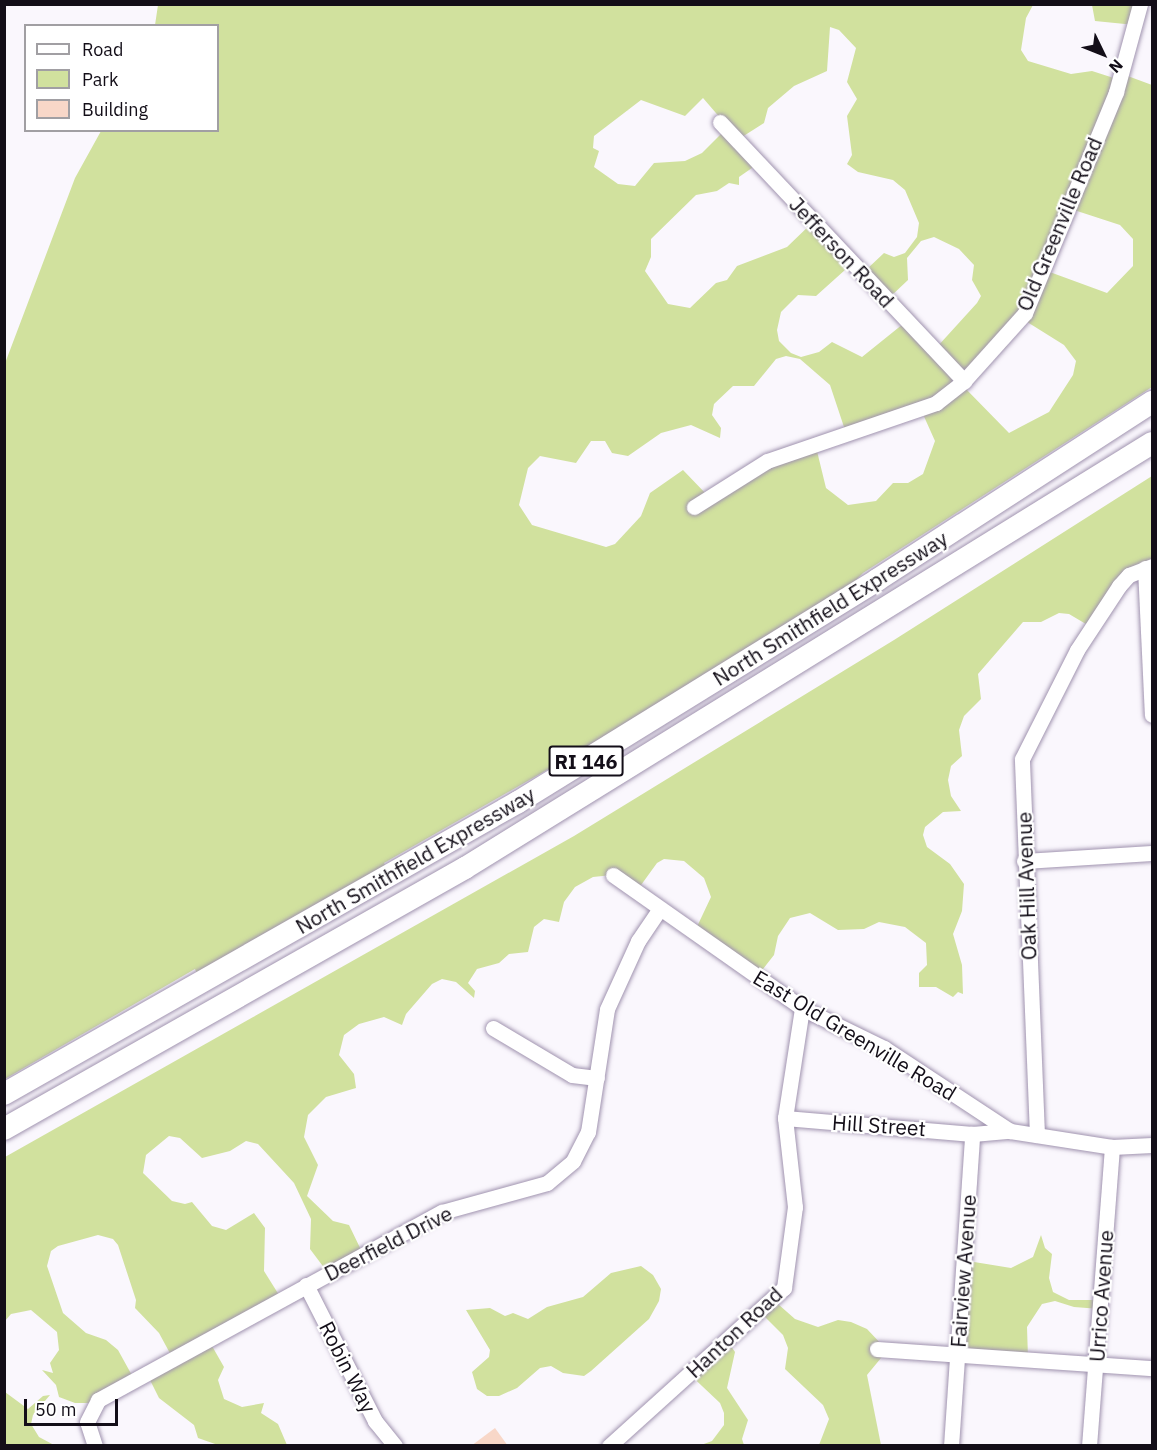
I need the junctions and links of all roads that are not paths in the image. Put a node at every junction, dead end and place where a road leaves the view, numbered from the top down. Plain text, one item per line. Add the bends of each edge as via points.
1 (1140, 4) edge
2 (720, 122) dead end
3 (964, 381) junction
4 (1152, 402) edge
5 (1152, 443) edge
6 (694, 507) dead end
7 (1149, 567) edge
8 (1152, 715) edge
9 (1152, 853) edge
10 (1024, 861) junction
11 (613, 875) dead end
12 (659, 910) junction
13 (802, 1008) junction
14 (493, 1028) dead end
15 (597, 1078) junction
16 (4, 1094) edge
17 (785, 1118) junction
18 (4, 1129) edge
19 (1010, 1131) junction
20 (972, 1134) junction
21 (1037, 1135) junction
22 (1152, 1145) edge
23 (1112, 1147) junction
24 (306, 1284) junction
25 (877, 1349) dead end
26 (957, 1352) junction
27 (1096, 1364) junction
28 (1152, 1368) edge
29 (95, 1446) edge
30 (395, 1446) edge
31 (609, 1446) edge
32 (951, 1446) edge
33 (1089, 1446) edge

1 - 3 street, Old Greenville Road via 1116,92 1024,313
2 - 3 street, Jefferson Road
3 - 6 street, Old Greenville Road via 936,403 767,461
4 - 16 highway, North Smithfield Expressway / RI 146 via 546,785
5 - 18 highway, North Smithfield Expressway / RI 146 via 465,868
7 - 8 street
7 - 10 street, Oak Hill Avenue via 1129,575 1119,586 1077,650 1022,759
9 - 10 street
10 - 21 street, Oak Hill Avenue
11 - 12 street, East Old Greenville Road
12 - 13 street, East Old Greenville Road
12 - 15 street, Deerfield Drive via 638,941 607,1009
13 - 17 street, Hanton Road
13 - 19 street, East Old Greenville Road via 884,1048
14 - 15 street via 572,1075
15 - 24 street, Deerfield Drive via 588,1132 573,1161 547,1184 442,1212
17 - 20 street, Hill Street
17 - 31 street, Hanton Road via 795,1207 788,1275 783,1288
19 - 20 street
19 - 21 street, East Old Greenville Road
20 - 26 street, Fairview Avenue
21 - 23 street, East Old Greenville Road
22 - 23 street, East Old Greenville Road
23 - 27 street, Urrico Avenue
24 - 29 street, Deerfield Drive via 98,1400 87,1422
24 - 30 street, Robin Way via 375,1421
25 - 26 street
26 - 27 street
26 - 32 street, Fairview Avenue
27 - 28 street
27 - 33 street, Urrico Avenue

